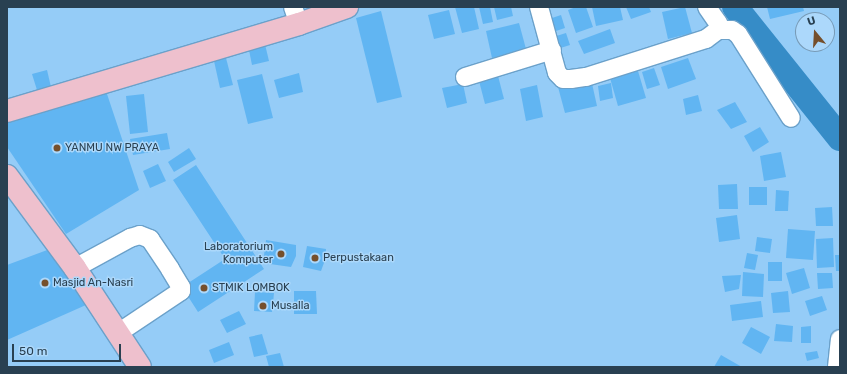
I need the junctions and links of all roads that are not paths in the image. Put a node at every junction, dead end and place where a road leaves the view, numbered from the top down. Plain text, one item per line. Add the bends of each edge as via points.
1 (348, 7) edge
2 (539, 7) edge
3 (708, 7) edge
4 (296, 15) edge
5 (718, 30) junction
6 (552, 50) junction
7 (465, 77) dead end
8 (7, 111) edge
9 (791, 118) dead end
10 (7, 176) edge
11 (75, 268) junction
12 (118, 333) junction
13 (840, 339) edge
14 (140, 367) edge
15 (837, 367) edge

1 - 4 main road
2 - 6 street
3 - 5 street via 718,23
4 - 8 main road
5 - 6 street via 706,39 586,77 571,79 557,73
5 - 9 street via 732,30 738,34
6 - 7 street
10 - 11 main road
11 - 12 main road
11 - 12 street via 140,235 150,239 170,269 181,291
12 - 14 main road
13 - 15 street

